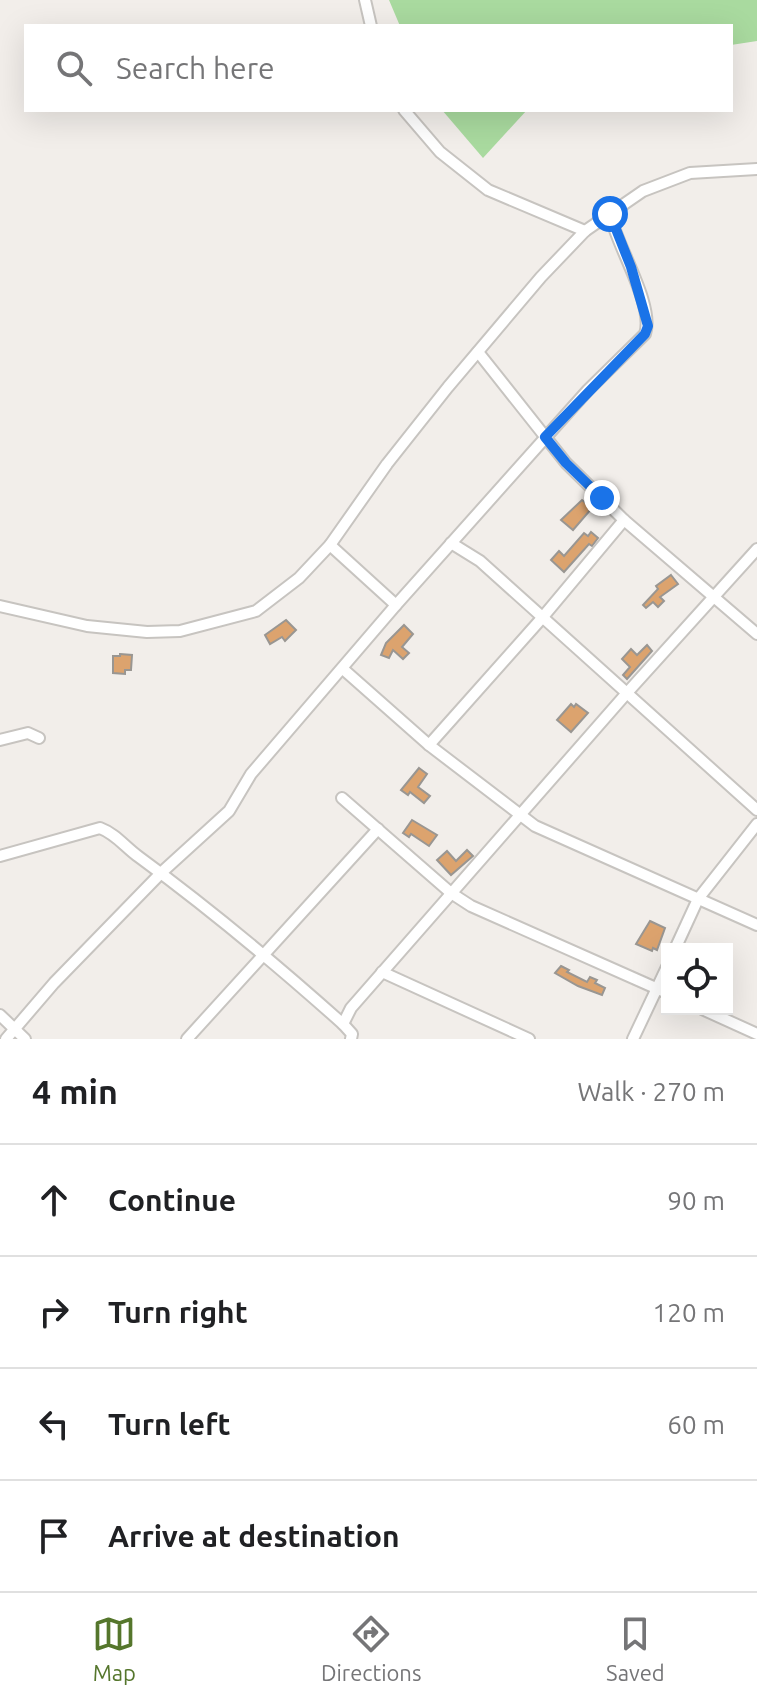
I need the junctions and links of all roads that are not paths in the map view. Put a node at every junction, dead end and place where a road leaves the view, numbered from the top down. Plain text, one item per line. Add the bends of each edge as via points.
1 (365, 0) edge
2 (371, 24) edge
3 (406, 112) edge
4 (757, 169) edge
5 (610, 214) junction
6 (585, 231) junction
7 (478, 352) junction
8 (545, 437) junction
9 (624, 520) junction
10 (451, 543) junction
11 (330, 545) junction
12 (757, 549) edge
13 (715, 597) junction
14 (396, 605) junction
15 (0, 606) edge
16 (542, 618) junction
17 (757, 634) edge
18 (343, 669) junction
19 (626, 694) junction
20 (39, 738) dead end
21 (0, 740) edge
22 (429, 745) junction
23 (342, 798) dead end
24 (757, 810) edge
25 (521, 817) junction
26 (757, 824) edge
27 (378, 829) junction
28 (0, 856) edge
29 (162, 872) junction
30 (451, 893) junction
31 (698, 899) junction
32 (757, 925) edge
33 (678, 943) edge
34 (265, 954) junction
35 (382, 972) junction
36 (661, 991) edge
37 (661, 993) edge
38 (0, 1015) edge
39 (715, 1015) edge
40 (343, 1024) junction
41 (14, 1029) junction
42 (757, 1034) edge
43 (6, 1039) edge
44 (25, 1039) edge
45 (187, 1039) edge
46 (351, 1039) edge
47 (529, 1039) edge
48 (633, 1039) edge

1 - 2 street
3 - 6 street via 440,152 488,190
4 - 5 street via 690,173 643,191
5 - 6 street
5 - 8 street via 648,326
6 - 7 street
7 - 8 street
7 - 11 street via 387,464
8 - 9 street
8 - 10 street
9 - 13 street
9 - 16 street
10 - 14 street
10 - 16 street via 480,561
11 - 14 street
11 - 15 street via 256,611 180,631 87,626
12 - 13 street
13 - 17 street
13 - 19 street
14 - 18 street
16 - 19 street
16 - 22 street
18 - 22 street
18 - 29 street via 251,774 229,811
19 - 24 street
19 - 25 street
20 - 21 street via 28,733
22 - 25 street
23 - 27 street
25 - 30 street
25 - 31 street
26 - 31 street
27 - 30 street
27 - 34 street
28 - 29 street via 100,828
29 - 34 street
29 - 41 street
30 - 35 street
30 - 36 street
31 - 32 street
31 - 33 street
34 - 40 street
34 - 45 street
35 - 40 street
35 - 47 street
37 - 48 street
38 - 41 street
39 - 42 street
40 - 46 street
41 - 43 street
41 - 44 street

